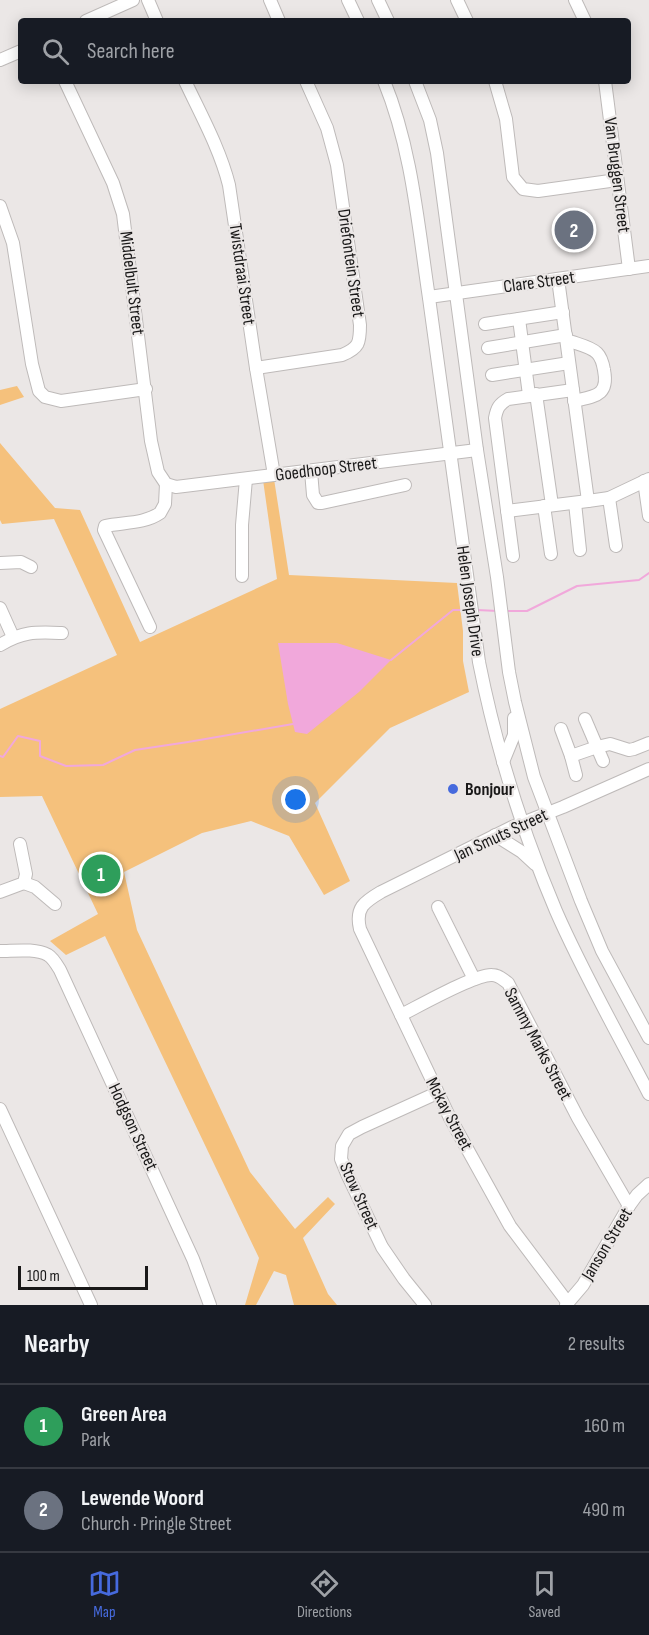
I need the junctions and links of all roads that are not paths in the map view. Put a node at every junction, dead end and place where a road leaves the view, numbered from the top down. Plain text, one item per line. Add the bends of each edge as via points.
1 (133, 0) edge
2 (148, 0) edge
3 (270, 0) edge
4 (348, 0) edge
5 (378, 0) edge
6 (457, 0) edge
7 (575, 0) edge
8 (93, 18) edge
9 (157, 18) edge
10 (278, 18) edge
11 (356, 18) edge
12 (387, 18) edge
13 (466, 18) edge
14 (584, 18) edge
15 (18, 52) edge
16 (0, 60) edge
17 (66, 84) edge
18 (187, 84) edge
19 (307, 84) edge
20 (385, 84) edge
21 (416, 84) edge
22 (496, 84) edge
23 (605, 84) edge
24 (617, 180) junction
25 (0, 206) edge
26 (649, 266) edge
27 (629, 269) junction
28 (558, 279) junction
29 (457, 294) junction
30 (429, 297) junction
31 (563, 312) junction
32 (519, 319) junction
33 (485, 324) dead end
34 (566, 338) junction
35 (522, 342) junction
36 (488, 348) dead end
37 (569, 363) junction
38 (256, 368) junction
39 (526, 369) junction
40 (492, 375) dead end
41 (146, 389) junction
42 (533, 395) junction
43 (573, 395) junction
44 (477, 450) junction
45 (450, 453) junction
46 (311, 471) junction
47 (274, 475) junction
48 (246, 479) junction
49 (646, 480) edge
50 (171, 485) junction
51 (405, 485) dead end
52 (609, 498) junction
53 (581, 502) junction
54 (548, 506) junction
55 (507, 511) junction
56 (649, 516) edge
57 (616, 546) dead end
58 (580, 550) dead end
59 (551, 554) dead end
60 (513, 556) dead end
61 (0, 563) edge
62 (31, 567) dead end
63 (242, 576) dead end
64 (0, 608) edge
65 (150, 627) dead end
66 (62, 633) dead end
67 (13, 637) junction
68 (0, 645) edge
69 (514, 702) junction
70 (585, 719) dead end
71 (561, 729) dead end
72 (649, 743) edge
73 (597, 747) junction
74 (571, 756) junction
75 (603, 761) dead end
76 (503, 762) junction
77 (649, 769) edge
78 (576, 775) dead end
79 (534, 777) junction
80 (563, 807) junction
81 (546, 813) junction
82 (517, 824) junction
83 (495, 835) junction
84 (20, 844) dead end
85 (538, 867) junction
86 (24, 883) junction
87 (0, 892) edge
88 (56, 904) dead end
89 (438, 907) dead end
90 (359, 911) joint
91 (0, 951) edge
92 (474, 979) junction
93 (401, 1015) junction
94 (649, 1038) edge
95 (437, 1093) junction
96 (649, 1094) edge
97 (0, 1109) edge
98 (649, 1184) edge
99 (629, 1206) junction
100 (567, 1304) edge
101 (91, 1305) edge
102 (210, 1305) edge
103 (425, 1305) edge

1 - 8 street
2 - 9 street
3 - 10 street
4 - 11 street
5 - 12 street
6 - 13 street
7 - 14 street
15 - 16 street
17 - 41 street, Middelbult Street via 121,206
18 - 38 street, Twistdraai Street via 225,167
19 - 38 street, Driefontein Street via 327,128 337,165 360,340 353,351 342,355
20 - 30 street, Helen Joseph Drive via 403,140
21 - 29 street, Helen Joseph Drive via 437,153
22 - 24 street via 506,119 513,177 523,189 538,191
23 - 24 street, Van Bruggen Street
24 - 27 street, Van Bruggen Street
25 - 41 street via 14,243 39,391 61,401
26 - 27 street, Clare Street
27 - 28 street, Clare Street
28 - 29 street, Clare Street
28 - 31 street
29 - 30 street, Clare Street
29 - 44 street, Helen Joseph Drive
30 - 45 street, Helen Joseph Drive
31 - 32 street
31 - 34 street
32 - 33 street
32 - 35 street
34 - 35 street
34 - 37 street
34 - 43 street via 598,354 606,384 593,396
35 - 36 street
35 - 39 street
37 - 39 street
37 - 43 street
38 - 47 street, Twistdraai Street
39 - 40 street
39 - 42 street
41 - 50 street, Middelbult Street via 154,460 158,472
42 - 43 street
42 - 54 street
42 - 55 street via 508,399 500,404 495,418
43 - 53 street
44 - 45 street, Goedhoop Street
44 - 69 street, Helen Joseph Drive
45 - 46 street, Goedhoop Street
45 - 76 street, Helen Joseph Drive via 479,662
46 - 47 street, Goedhoop Street
46 - 51 street via 313,495 318,503
47 - 48 street, Goedhoop Street
48 - 50 street, Goedhoop Street
48 - 63 street
49 - 52 street
49 - 56 street
50 - 65 street via 165,504 155,517 105,526 104,530
52 - 53 street
52 - 57 street
53 - 54 street
53 - 58 street
54 - 55 street
54 - 59 street
55 - 60 street
61 - 62 street via 21,562
64 - 67 street
66 - 67 street
67 - 68 street
69 - 76 street via 514,735
69 - 79 street, Helen Joseph Drive
70 - 73 street
71 - 74 street
72 - 73 street via 629,750 610,744
73 - 74 street
73 - 75 street
74 - 78 street
76 - 82 street, Helen Joseph Drive via 514,797
77 - 80 street, Jan Smuts Street
79 - 80 street via 551,799
79 - 81 street, Helen Joseph Drive
80 - 81 street, Jan Smuts Street
81 - 82 street, Jan Smuts Street
81 - 94 street, Helen Joseph Drive via 602,951
82 - 83 street, Jan Smuts Street
82 - 85 street, Helen Joseph Drive
83 - 85 street
83 - 90 street, Jan Smuts Street via 372,897
84 - 86 street
85 - 96 street, Helen Joseph Drive via 557,913
86 - 87 street
86 - 88 street
89 - 92 street
90 - 93 street, Mckay Street via 360,929
91 - 102 street, Hodgson Street via 31,951 47,955 55,962 194,1259
92 - 93 street, Sammy Marks Street
92 - 99 street, Sammy Marks Street via 500,976 508,984
93 - 95 street, Mckay Street
95 - 100 street, Mckay Street via 510,1226
95 - 103 street, Stow Street via 350,1134 342,1146 341,1159 382,1247
97 - 101 street
98 - 99 street, Janson Street
99 - 100 street, Janson Street via 597,1263

